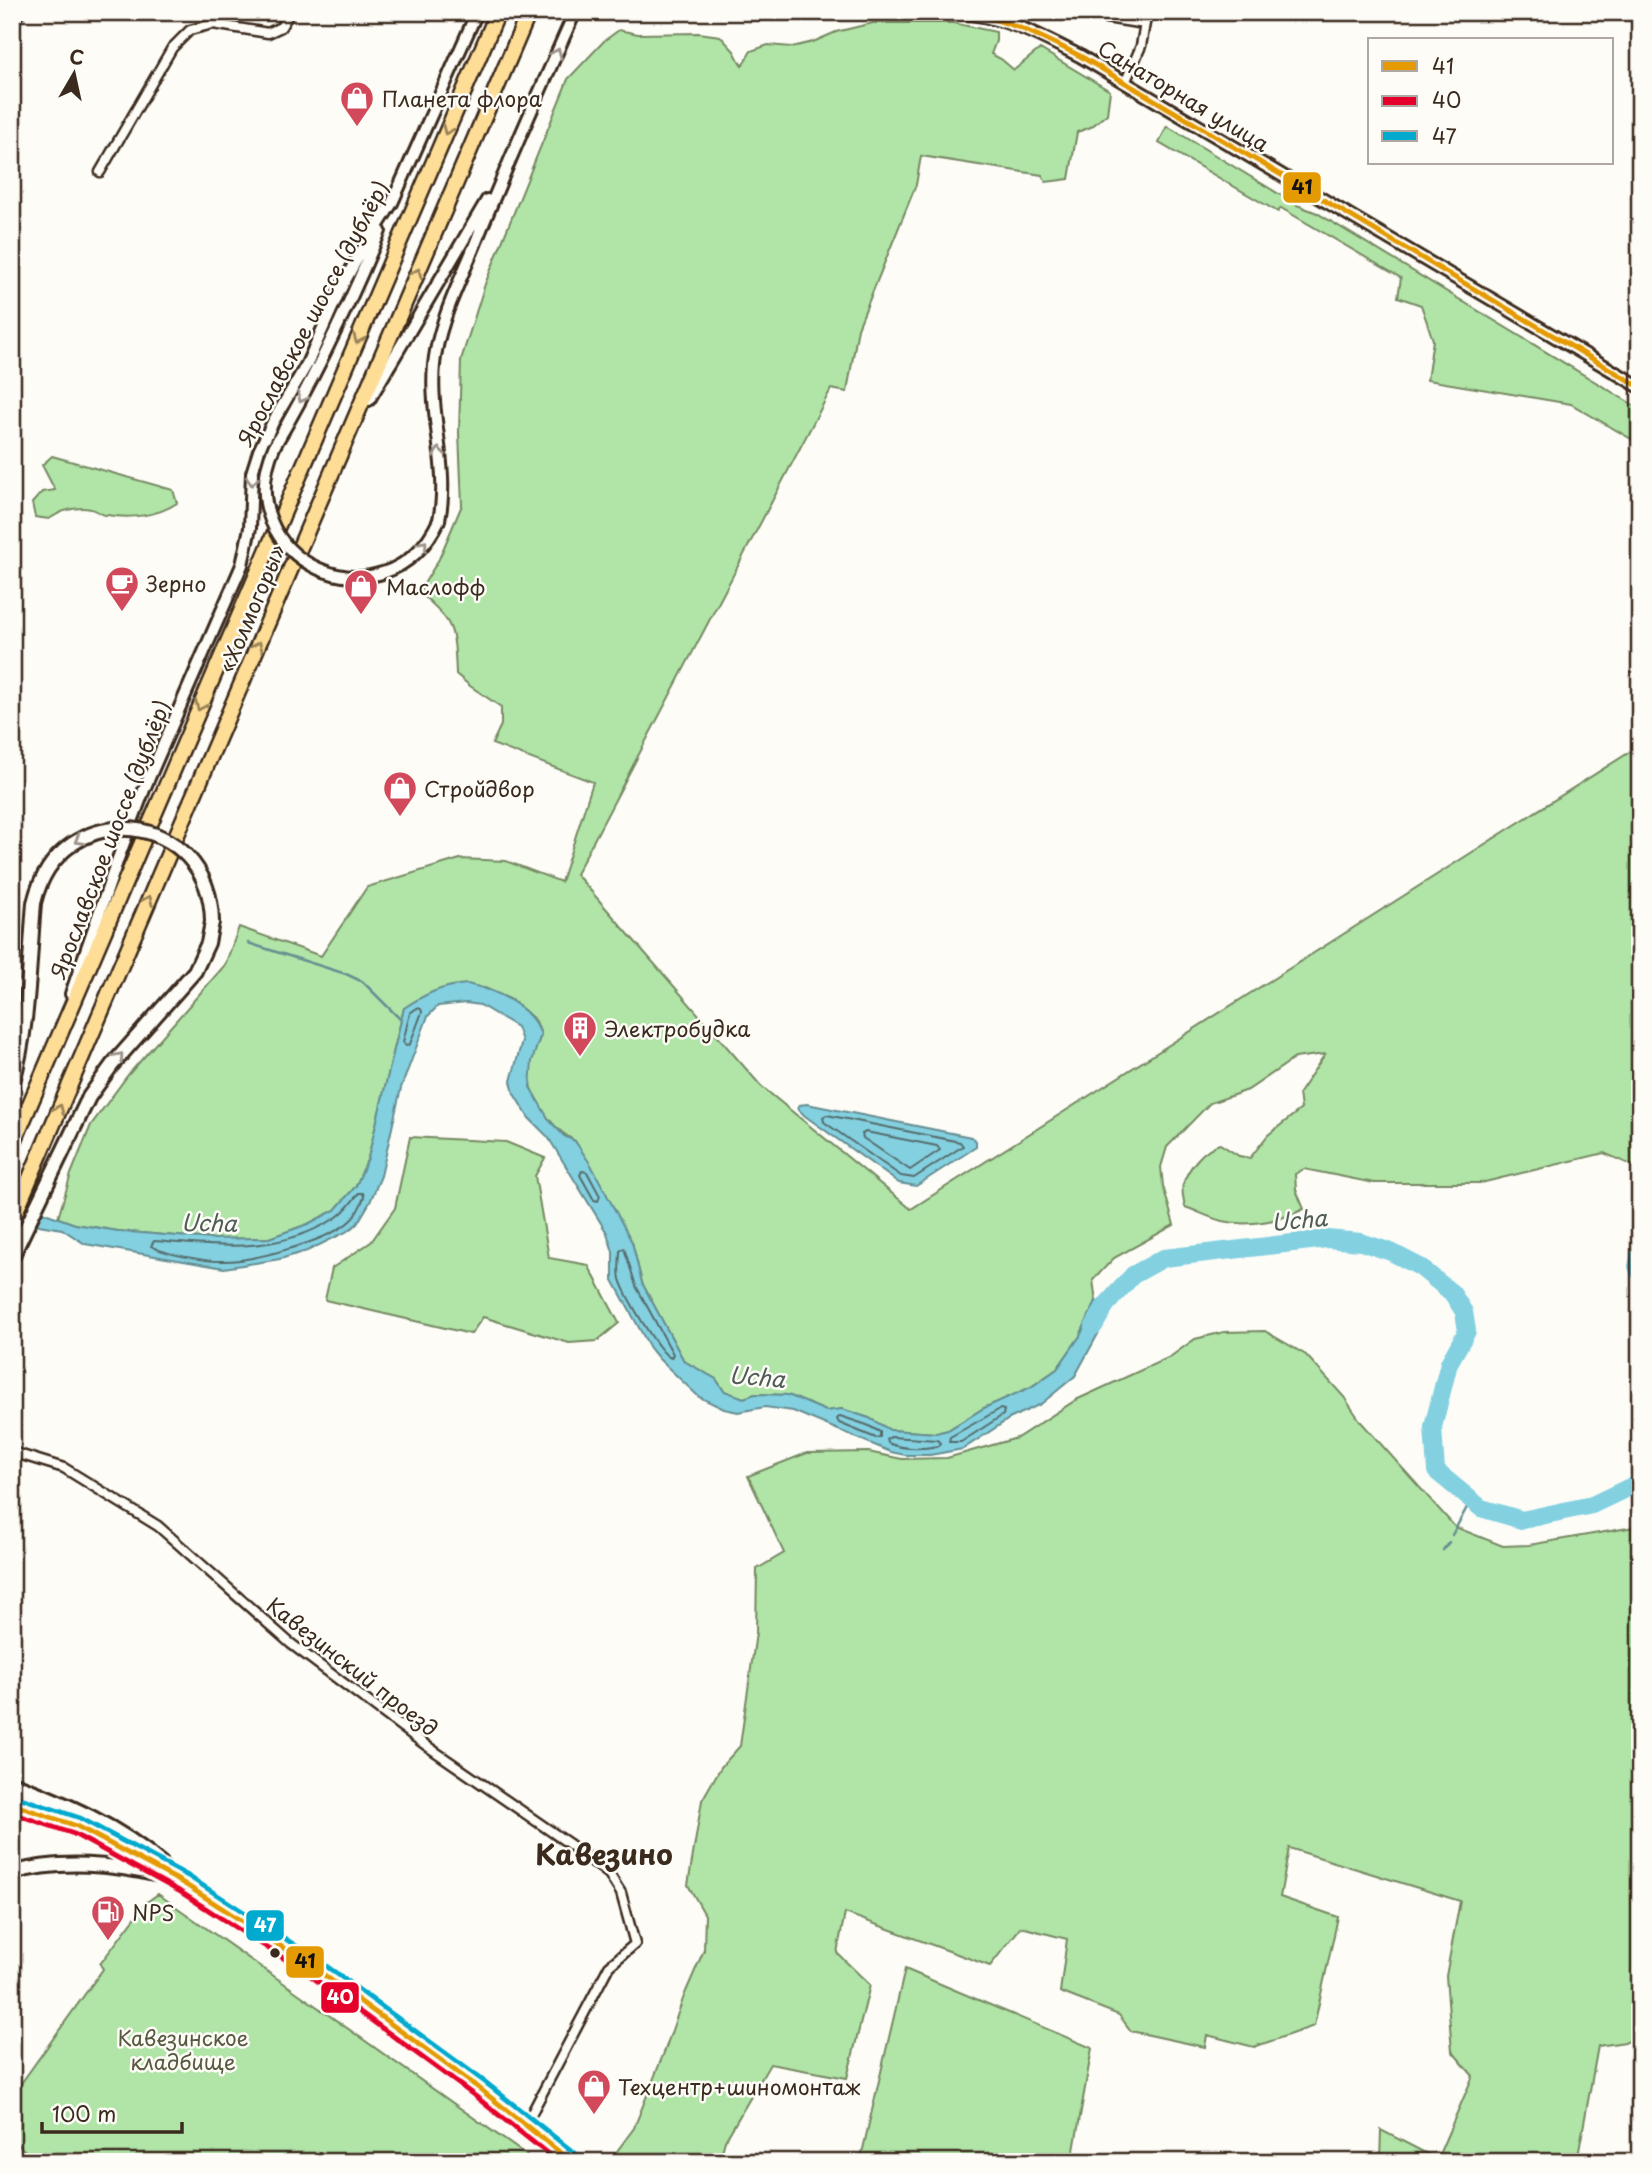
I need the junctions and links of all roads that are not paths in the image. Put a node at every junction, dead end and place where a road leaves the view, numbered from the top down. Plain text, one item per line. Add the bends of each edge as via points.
1 (21, 12) edge
2 (290, 12) edge
3 (477, 12) edge
4 (498, 12) edge
5 (529, 12) edge
6 (575, 12) edge
7 (951, 12) edge
8 (1085, 12) edge
9 (1147, 12) edge
10 (12, 23) edge
11 (1145, 24) junction
12 (1125, 83) junction
13 (509, 159) junction
14 (100, 172) dead end
15 (392, 203) junction
16 (1640, 387) edge
17 (342, 448) junction
18 (44, 1070) junction
19 (12, 1085) edge
20 (12, 1146) edge
21 (12, 1220) edge
22 (12, 1257) edge
23 (12, 1452) edge
24 (12, 1783) edge
25 (12, 1804) edge
26 (12, 1873) edge
27 (183, 1883) junction
28 (526, 2124) junction
29 (572, 2162) edge

1 - 10 street
2 - 14 street via 281,27 268,33 213,24 190,30 173,48
3 - 15 street, Ярославское шоссе (дублёр)
4 -> 18 highway, «Холмогоры»
17 -> 5 highway, «Холмогоры»
13 -> 6 street
7 - 12 street, Санаторная улица via 1021,26
8 - 11 street
9 - 11 street
11 - 12 street
12 - 16 street, Санаторная улица
15 -> 13 street, bridge via 339,327 275,445 265,479 268,514 285,545 322,572 357,578 391,570 420,550 439,520 443,501 433,408 436,349
13 - 17 street
15 -> 18 street, Ярославское шоссе (дублёр) via 359,255 259,451 252,473 250,528 242,565 141,799
21 -> 17 highway, «Холмогоры»
18 - 20 highway, «Холмогоры»
22 -> 19 main road, bridge via 89,1097 200,962 208,943 212,922 200,872 162,837 132,829 101,831 64,849 44,873 34,903 24,1024
23 - 28 street, Кавезинский проезд via 64,1468 158,1526 290,1643 609,1874 621,1893 635,1944 609,1966
24 - 27 main road via 97,1819 140,1846
25 - 27 main road via 77,1826
26 - 27 main road via 82,1865 145,1872
27 - 28 main road via 313,1967
28 - 29 main road

